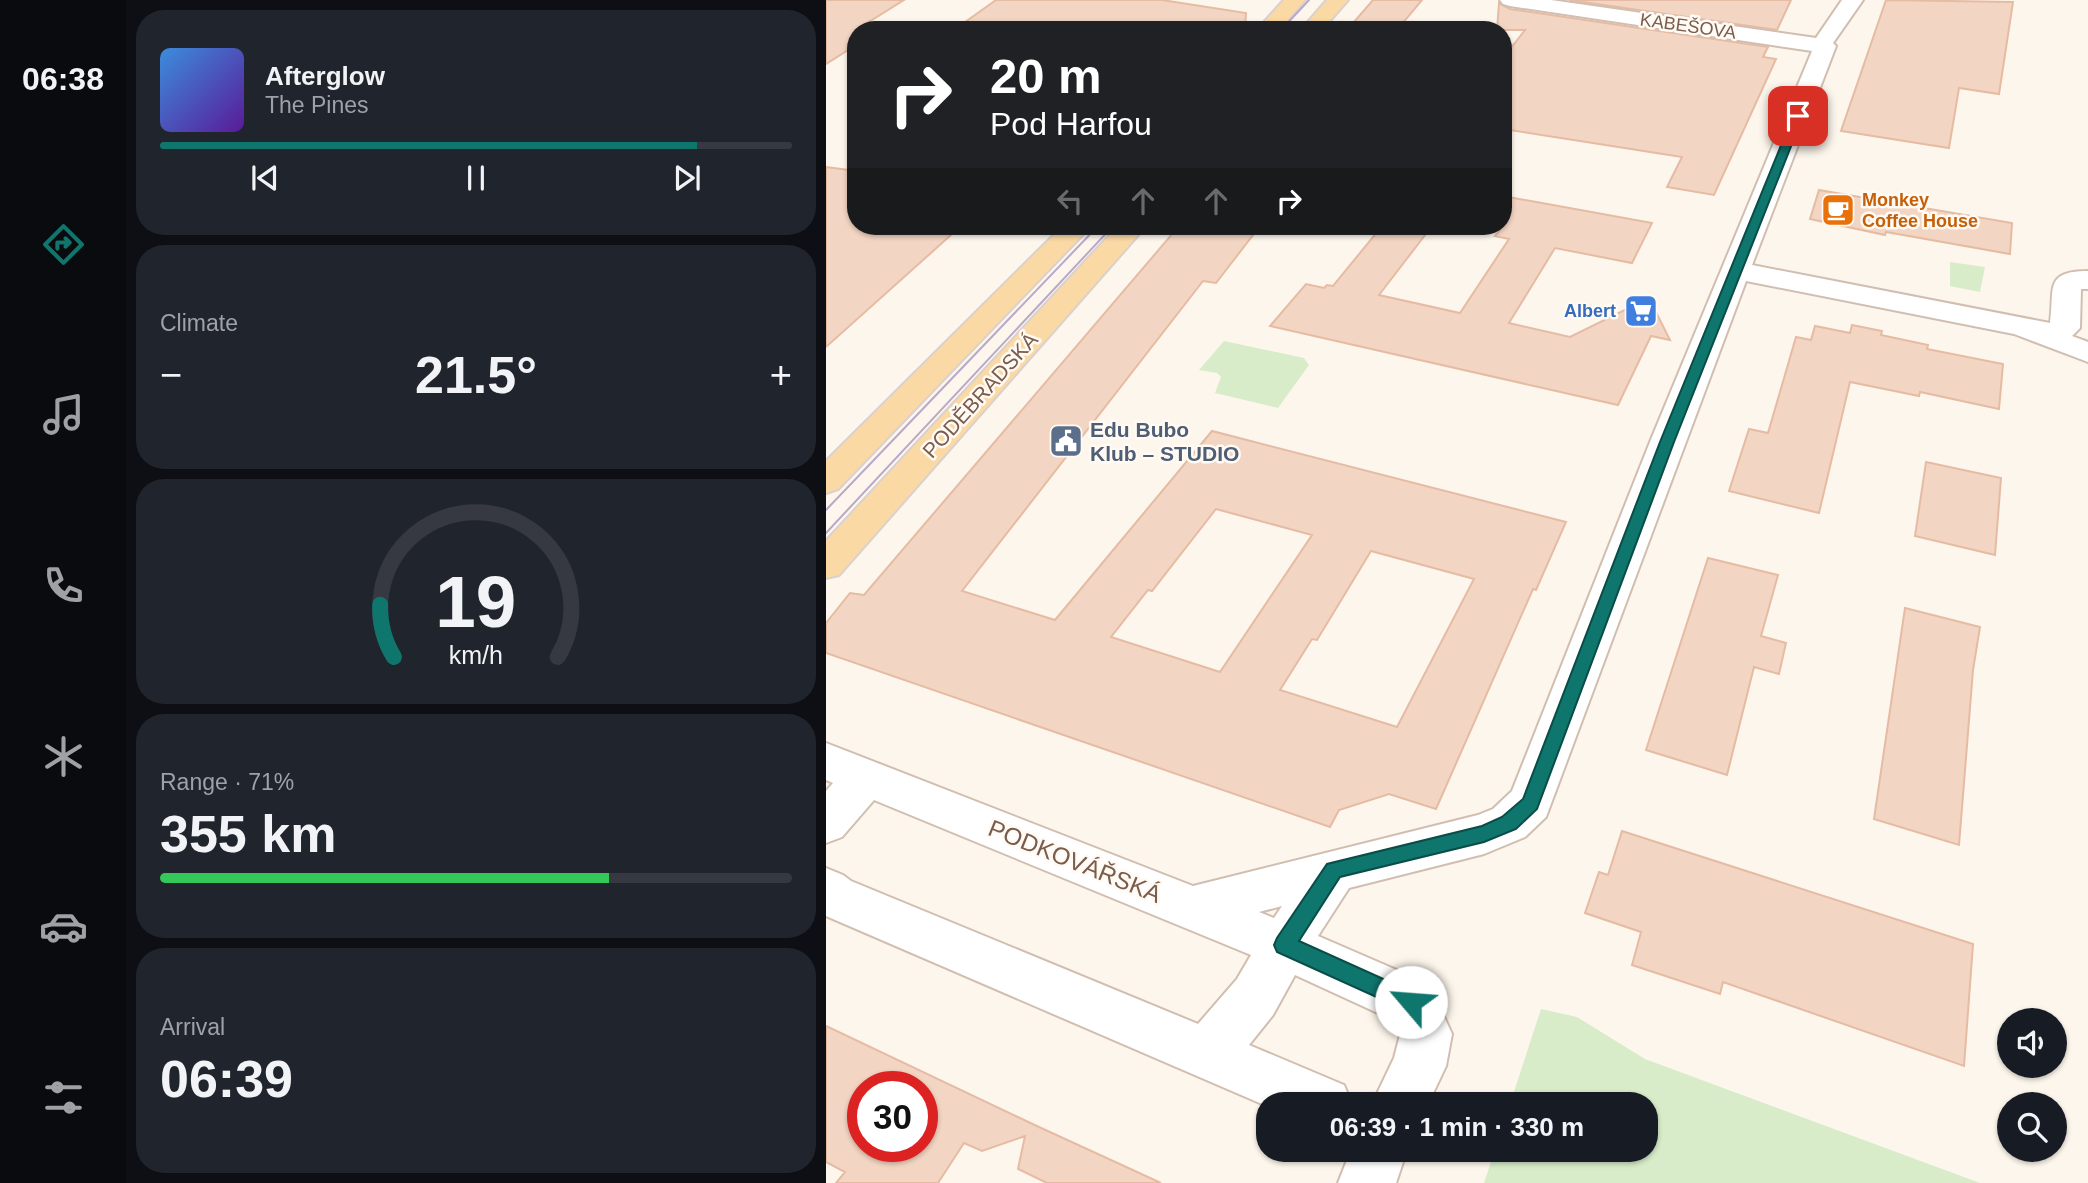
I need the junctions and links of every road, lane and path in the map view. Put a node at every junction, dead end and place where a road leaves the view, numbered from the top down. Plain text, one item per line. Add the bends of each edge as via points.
1 (1295, 0) edge
2 (1338, 0) edge
3 (1510, 0) edge
4 (1853, 0) edge
5 (1275, 21) edge
6 (1319, 21) edge
7 (1826, 42) junction
8 (1069, 235) edge
9 (1125, 235) edge
10 (1737, 271) junction
11 (2088, 280) edge
12 (2022, 327) junction
13 (2088, 353) edge
14 (826, 481) edge
15 (826, 565) edge
16 (846, 769) edge
17 (826, 823) edge
18 (1334, 870) junction
19 (826, 890) edge
20 (1193, 908) junction
21 (1284, 945) junction
22 (1208, 1054) junction
23 (1297, 1092) edge
24 (1405, 1092) edge
25 (1375, 1162) edge
26 (1367, 1183) edge

1 - 5 main road
2 - 6 main road
3 - 7 street, KABEŠOVA
4 - 7 street
7 - 10 street
8 - 14 main road
9 - 15 main road, PODĚBRADSKÁ
10 - 12 street
10 - 18 street via 1530,803 1509,823 1484,834
11 - 12 street via 2067,284 2065,328 2052,333
12 - 13 street
16 - 17 street, PODKOVÁŘSKÁ
16 - 20 street, PODKOVÁŘSKÁ
18 - 20 street
18 - 21 street
19 - 22 street
20 - 21 street, PODKOVÁŘSKÁ
21 - 22 street via 1255,997
21 - 24 street, PODKOVÁŘSKÁ via 1411,1002 1426,1034 1419,1066
22 - 23 street
25 - 26 street

